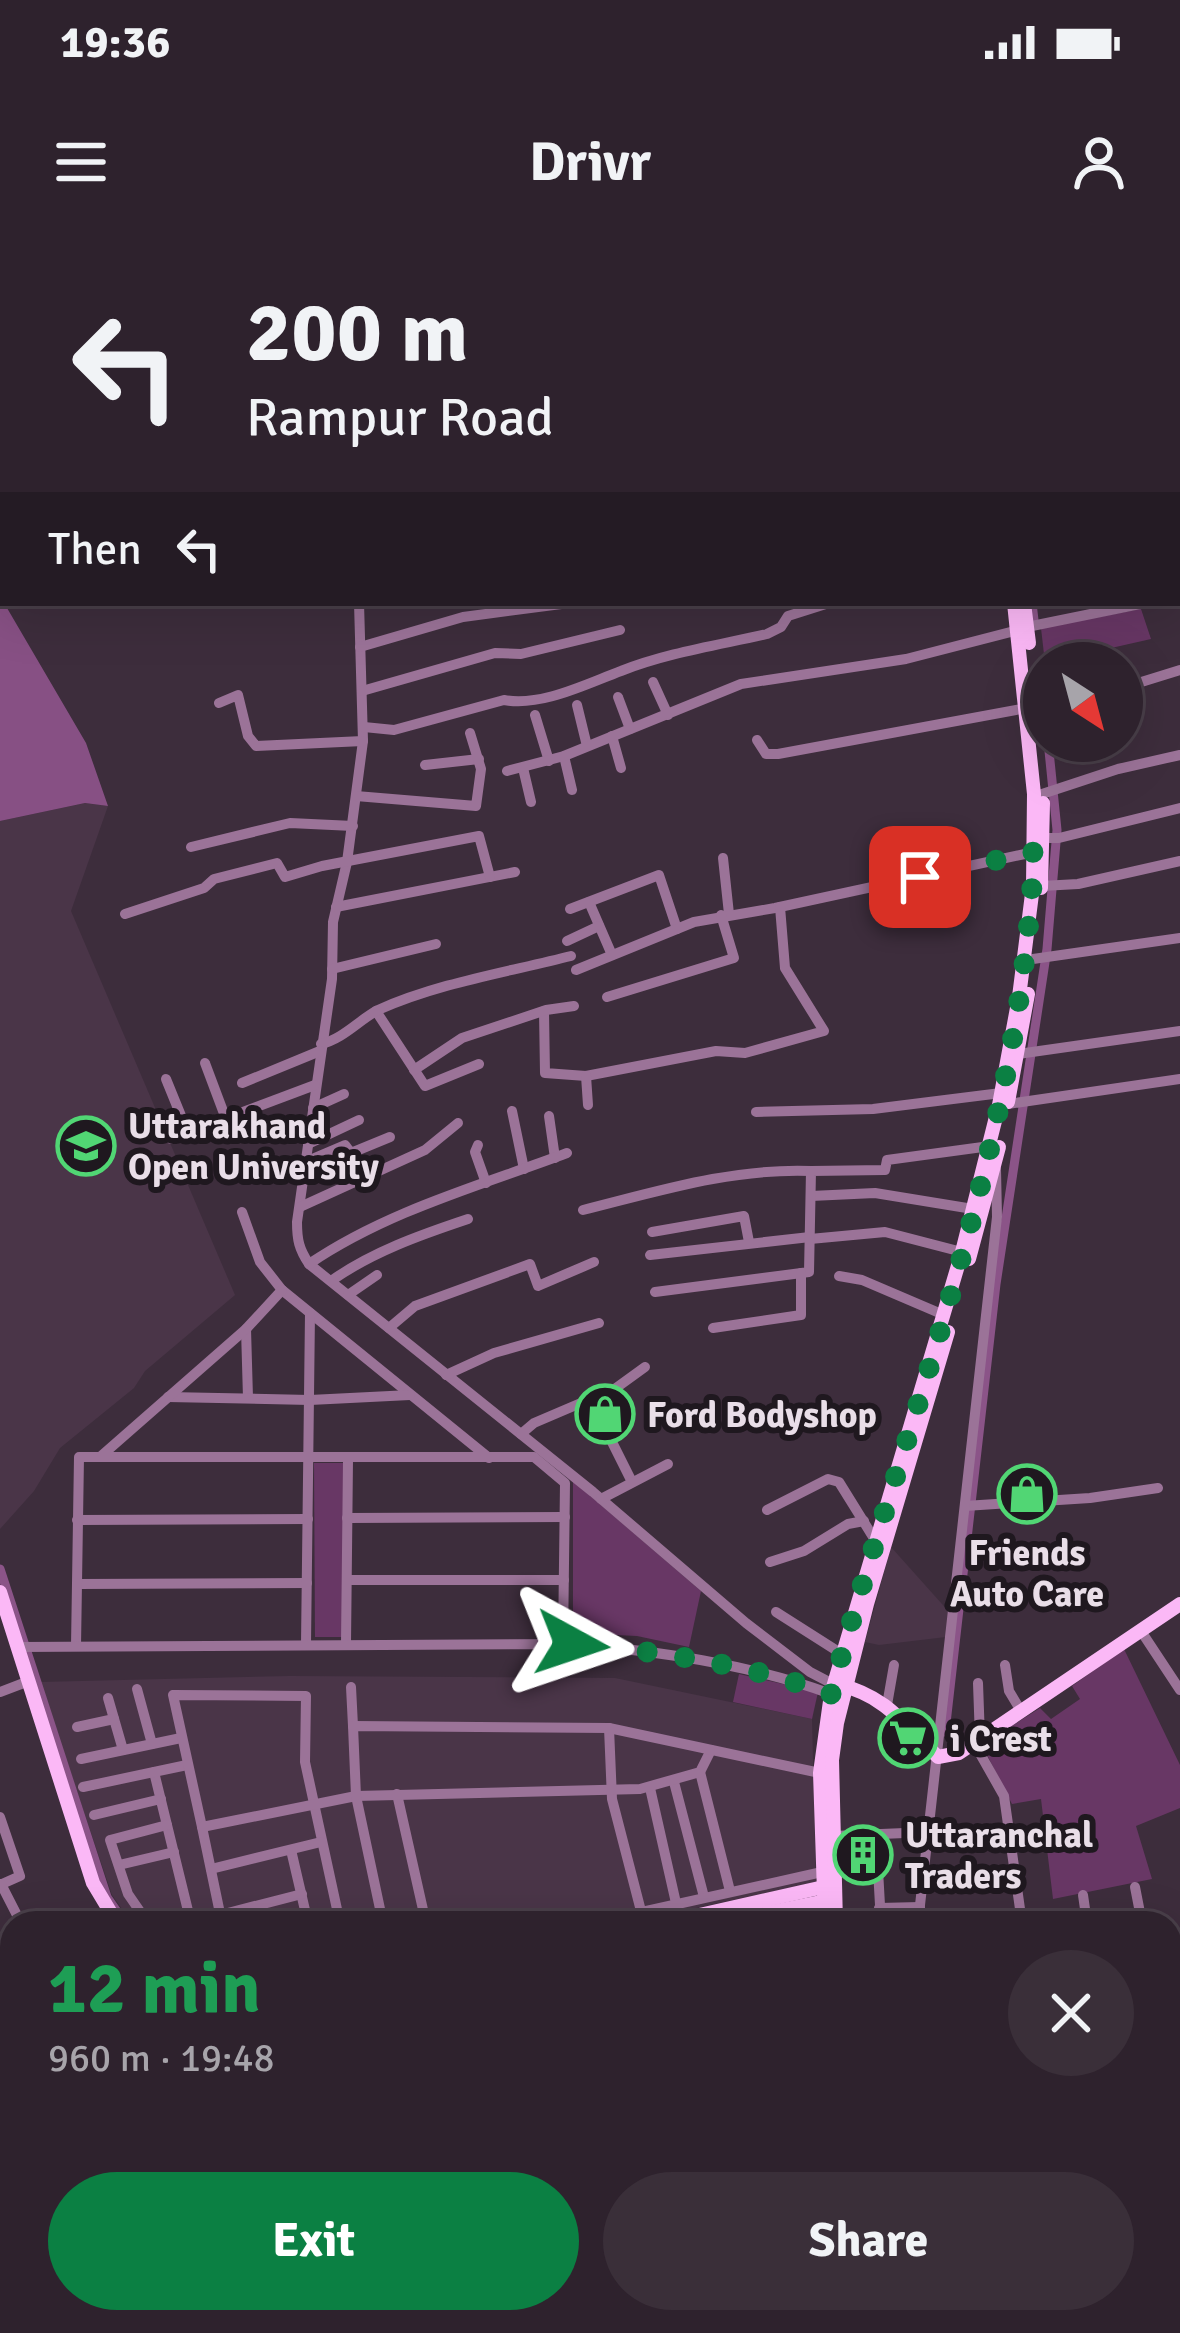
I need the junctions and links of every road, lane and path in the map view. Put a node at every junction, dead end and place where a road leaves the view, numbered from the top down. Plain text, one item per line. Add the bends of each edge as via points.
1 (362, 606) edge
2 (546, 606) edge
3 (818, 606) edge
4 (1015, 606) edge
5 (1024, 606) edge
6 (1129, 606) edge
7 (1023, 628) junction
8 (620, 630) dead end
9 (1025, 642) edge
10 (360, 647) junction
11 (1180, 670) edge
12 (1143, 681) edge
13 (653, 682) dead end
14 (362, 691) junction
15 (618, 697) dead end
16 (219, 703) dead end
17 (578, 705) dead end
18 (1023, 710) edge
19 (668, 715) junction
20 (535, 716) dead end
21 (364, 727) junction
22 (630, 729) junction
23 (470, 733) dead end
24 (612, 736) junction
25 (758, 740) dead end
26 (363, 741) junction
27 (587, 746) junction
28 (1180, 755) edge
29 (564, 756) junction
30 (479, 758) junction
31 (549, 761) junction
32 (1036, 762) edge
33 (1045, 762) edge
34 (425, 765) dead end
35 (523, 768) junction
36 (621, 768) dead end
37 (507, 771) dead end
38 (572, 790) dead end
39 (1050, 792) junction
40 (356, 796) junction
41 (531, 802) dead end
42 (1180, 808) edge
43 (353, 826) junction
44 (1052, 838) junction
45 (191, 847) dead end
46 (1034, 852) junction
47 (723, 858) dead end
48 (1180, 861) edge
49 (347, 862) junction
50 (515, 872) dead end
51 (490, 877) junction
52 (1048, 886) junction
53 (590, 902) junction
54 (780, 907) junction
55 (335, 908) junction
56 (570, 909) dead end
57 (125, 914) dead end
58 (725, 914) junction
59 (599, 926) junction
60 (676, 928) junction
61 (1180, 938) edge
62 (567, 941) dead end
63 (436, 944) dead end
64 (612, 955) junction
65 (572, 956) dead end
66 (1042, 958) junction
67 (332, 969) junction
68 (576, 970) dead end
69 (607, 997) dead end
70 (574, 1006) dead end
71 (544, 1011) junction
72 (376, 1012) junction
73 (1180, 1031) edge
74 (321, 1048) junction
75 (1026, 1054) junction
76 (205, 1064) dead end
77 (479, 1064) dead end
78 (414, 1070) junction
79 (586, 1076) junction
80 (166, 1079) dead end
81 (1180, 1079) edge
82 (242, 1083) dead end
83 (315, 1085) junction
84 (344, 1094) dead end
85 (1013, 1101) junction
86 (588, 1105) dead end
87 (313, 1108) junction
88 (512, 1111) dead end
89 (756, 1112) dead end
90 (549, 1116) dead end
91 (226, 1119) junction
92 (359, 1120) dead end
93 (458, 1123) dead end
94 (188, 1133) junction
95 (390, 1137) dead end
96 (171, 1139) dead end
97 (308, 1144) junction
98 (478, 1145) dead end
99 (992, 1154) junction
100 (305, 1162) junction
101 (524, 1169) junction
102 (811, 1171) junction
103 (486, 1183) junction
104 (811, 1196) junction
105 (300, 1207) junction
106 (973, 1209) junction
107 (583, 1210) dead end
108 (242, 1213) dead end
109 (467, 1219) dead end
110 (652, 1232) dead end
111 (810, 1238) junction
112 (749, 1242) junction
113 (962, 1252) junction
114 (650, 1255) dead end
115 (594, 1262) dead end
116 (309, 1264) junction
117 (377, 1274) dead end
118 (801, 1274) junction
119 (839, 1276) dead end
120 (331, 1281) junction
121 (282, 1290) junction
122 (655, 1292) dead end
123 (348, 1295) junction
124 (310, 1312) junction
125 (944, 1316) junction
126 (599, 1323) dead end
127 (389, 1328) junction
128 (713, 1328) dead end
129 (246, 1329) junction
130 (646, 1367) dead end
131 (446, 1375) junction
132 (410, 1395) junction
133 (166, 1397) junction
134 (248, 1398) junction
135 (310, 1400) junction
136 (520, 1434) junction
137 (610, 1438) dead end
138 (100, 1457) junction
139 (489, 1458) junction
140 (309, 1459) junction
141 (348, 1460) junction
142 (668, 1464) dead end
143 (632, 1482) junction
144 (1158, 1487) dead end
145 (602, 1499) junction
146 (968, 1506) junction
147 (767, 1510) dead end
148 (565, 1517) junction
149 (347, 1518) junction
150 (308, 1519) junction
151 (76, 1520) junction
152 (864, 1521) junction
153 (875, 1540) junction
154 (770, 1562) dead end
155 (347, 1580) junction
156 (564, 1580) junction
157 (307, 1583) junction
158 (78, 1584) junction
159 (2, 1602) edge
160 (1180, 1604) edge
161 (776, 1612) dead end
162 (1141, 1631) junction
163 (306, 1644) junction
164 (346, 1644) junction
165 (563, 1644) junction
166 (76, 1646) junction
167 (22, 1647) junction
168 (842, 1654) junction
169 (894, 1665) dead end
170 (1005, 1665) dead end
171 (29, 1681) junction
172 (978, 1683) dead end
173 (351, 1687) dead end
174 (837, 1688) junction
175 (137, 1689) dead end
176 (1180, 1690) edge
177 (0, 1692) edge
178 (108, 1697) dead end
179 (887, 1705) junction
180 (1021, 1712) junction
181 (114, 1719) junction
182 (353, 1726) junction
183 (77, 1727) dead end
184 (609, 1728) junction
185 (181, 1738) junction
186 (977, 1741) junction
187 (152, 1744) junction
188 (122, 1750) junction
189 (711, 1750) junction
190 (938, 1757) junction
191 (81, 1759) dead end
192 (188, 1765) junction
193 (154, 1772) junction
194 (700, 1772) junction
195 (826, 1773) junction
196 (674, 1782) junction
197 (83, 1787) dead end
198 (650, 1787) junction
199 (612, 1791) junction
200 (397, 1794) junction
201 (356, 1796) junction
202 (161, 1799) junction
203 (312, 1802) junction
204 (94, 1814) dead end
205 (0, 1817) edge
206 (167, 1825) junction
207 (202, 1827) junction
208 (929, 1832) junction
209 (876, 1834) junction
210 (833, 1836) junction
211 (321, 1842) junction
212 (291, 1850) junction
213 (174, 1852) junction
214 (118, 1865) junction
215 (211, 1869) junction
216 (1, 1883) edge
217 (1136, 1887) dead end
218 (827, 1889) junction
219 (730, 1891) junction
220 (302, 1894) junction
221 (1084, 1895) dead end
222 (704, 1897) junction
223 (6, 1904) edge
224 (676, 1904) junction
225 (920, 1907) junction
226 (880, 1908) joint
227 (110, 1911) edge
228 (140, 1911) edge
229 (188, 1911) edge
230 (219, 1911) edge
231 (247, 1911) edge
232 (306, 1911) edge
233 (337, 1911) edge
234 (380, 1911) edge
235 (422, 1911) edge
236 (640, 1911) joint
237 (722, 1911) edge
238 (758, 1911) edge
239 (826, 1911) edge
240 (833, 1911) edge
241 (920, 1911) edge
242 (1020, 1911) edge
243 (1086, 1911) edge
244 (1140, 1911) edge

1 - 10 street
2 - 10 street via 463,617
3 - 21 street via 767,634 550,695 394,730
4 - 7 main road
5 - 7 main road
6 - 7 street
7 - 9 main road
7 - 19 street via 906,659 740,684
8 - 14 street via 495,653
10 - 14 street
11 - 12 street
13 - 19 street
14 - 21 street
15 - 22 street
16 - 26 street via 238,695 256,746
17 - 27 street
18 - 25 street via 778,754 766,754
19 - 22 street
20 - 31 street
21 - 26 street
22 - 24 street
23 - 30 street
24 - 27 street
24 - 36 street
26 - 40 street
27 - 29 street
28 - 39 street
29 - 31 street
29 - 38 street
30 - 34 street
30 - 40 street via 476,812
31 - 35 street
32 - 46 main road
33 - 39 main road
35 - 37 street
35 - 41 street
39 - 44 main road
40 - 43 street
42 - 44 street
43 - 45 street via 290,823
43 - 49 street
44 - 52 main road
46 - 54 street
46 - 85 main road
47 - 58 street
48 - 52 street
49 - 51 street via 479,836
49 - 55 street
49 - 57 street via 285,877 277,862
50 - 51 street
51 - 55 street
52 - 66 main road
53 - 56 street
53 - 59 street
53 - 60 street via 661,875
54 - 58 street
54 - 79 street via 785,968 824,1031 745,1053 716,1051
55 - 67 street
58 - 60 street
58 - 69 street via 734,958
59 - 62 street
59 - 64 street
60 - 64 street
61 - 66 street
63 - 67 street
64 - 68 street
65 - 72 street
66 - 75 main road
67 - 74 street
70 - 71 street
71 - 78 street via 462,1038
71 - 79 street via 544,1073
72 - 74 street
72 - 78 street
73 - 75 street
74 - 82 street
74 - 83 street
75 - 85 main road
76 - 91 street
77 - 78 street via 425,1086
79 - 86 street
80 - 94 street
81 - 85 street
83 - 87 street
83 - 91 street
84 - 87 street
85 - 89 street
85 - 99 main road
87 - 97 street
88 - 101 street
90 - 101 street via 561,1156
91 - 94 street
92 - 97 street
93 - 105 street via 425,1150
94 - 96 street
95 - 100 street
97 - 100 street
98 - 103 street
99 - 102 street via 913,1154 887,1160 885,1169
99 - 106 main road
99 - 146 street via 997,1217
99 - 174 main road
100 - 105 street
101 - 103 street
102 - 104 street
102 - 107 street via 728,1174
103 - 116 street via 361,1232
104 - 106 street via 875,1193
104 - 111 street
105 - 116 street via 297,1241
106 - 113 main road
108 - 121 street via 260,1262
109 - 120 street
110 - 112 street via 744,1216
111 - 112 street
111 - 113 street via 885,1232
111 - 118 street via 810,1269
112 - 114 street
113 - 125 main road
115 - 127 street via 538,1286 530,1264 416,1306
116 - 120 street
117 - 123 street
118 - 122 street
118 - 128 street via 801,1316
119 - 125 street
120 - 123 street
121 - 124 street
121 - 129 street
123 - 127 street
124 - 132 street
124 - 135 street
125 - 153 main road
126 - 131 street
127 - 131 street
129 - 133 street
129 - 134 street
130 - 136 street
131 - 136 street
132 - 135 street
132 - 139 street
133 - 134 street
133 - 138 street
134 - 135 street
135 - 140 street
136 - 145 street
137 - 143 street
138 - 140 street
138 - 151 street via 79,1457
139 - 141 street
139 - 148 street via 533,1457 562,1479
140 - 141 street
140 - 150 street
141 - 149 street
142 - 143 street
143 - 145 street
144 - 146 street
145 - 174 street via 746,1623
146 - 190 street
147 - 152 street via 828,1480 845,1487
148 - 149 street
148 - 156 street
149 - 155 street
150 - 151 street
150 - 157 street
151 - 158 street
152 - 153 street
152 - 154 street
153 - 168 main road
155 - 156 street
155 - 164 street
156 - 165 street
157 - 158 street
157 - 163 street
158 - 166 street
159 - 167 main road
160 - 162 main road
161 - 168 street
162 - 176 street
162 - 180 main road
163 - 164 street
163 - 166 street
164 - 165 street
165 - 174 street via 648,1651
166 - 167 street
167 - 171 main road
168 - 174 main road
169 - 179 street
170 - 180 street
171 - 177 street
171 - 227 main road via 93,1883
172 - 186 street
173 - 182 street
174 - 179 main road
174 - 195 main road
175 - 187 street
178 - 181 street
179 - 190 main road
180 - 186 main road
181 - 183 street
181 - 188 street
182 - 184 street
182 - 201 street
184 - 189 street
184 - 199 street
185 - 187 street
185 - 192 street
185 - 203 street via 174,1695 306,1696
186 - 190 main road
186 - 242 street via 1004,1796
187 - 188 street
188 - 191 street
189 - 194 street
189 - 195 street
190 - 208 street
192 - 193 street
192 - 207 street
193 - 197 street
193 - 202 street
194 - 196 street
194 - 219 street
195 - 210 main road
195 - 218 main road
196 - 198 street
196 - 222 street
198 - 199 street
198 - 224 street
199 - 200 street
199 - 236 street
200 - 201 street
200 - 235 street
201 - 203 street
201 - 234 street
202 - 204 street
202 - 206 street
203 - 207 street
203 - 211 street
205 - 216 street via 20,1876
206 - 213 street
206 - 214 street via 111,1839
207 - 215 street
208 - 209 street
208 - 225 street
209 - 210 street
209 - 226 street
210 - 218 main road
211 - 212 street
211 - 233 street
212 - 215 street
212 - 220 street
213 - 214 street
213 - 229 street
214 - 228 street
215 - 230 street
216 - 223 street
217 - 244 street
218 - 219 street
218 - 237 main road
218 - 238 main road
218 - 239 main road
218 - 240 main road
219 - 222 street
220 - 231 street
220 - 232 street
221 - 243 street
222 - 224 street
224 - 236 street
225 - 226 street
225 - 241 street

